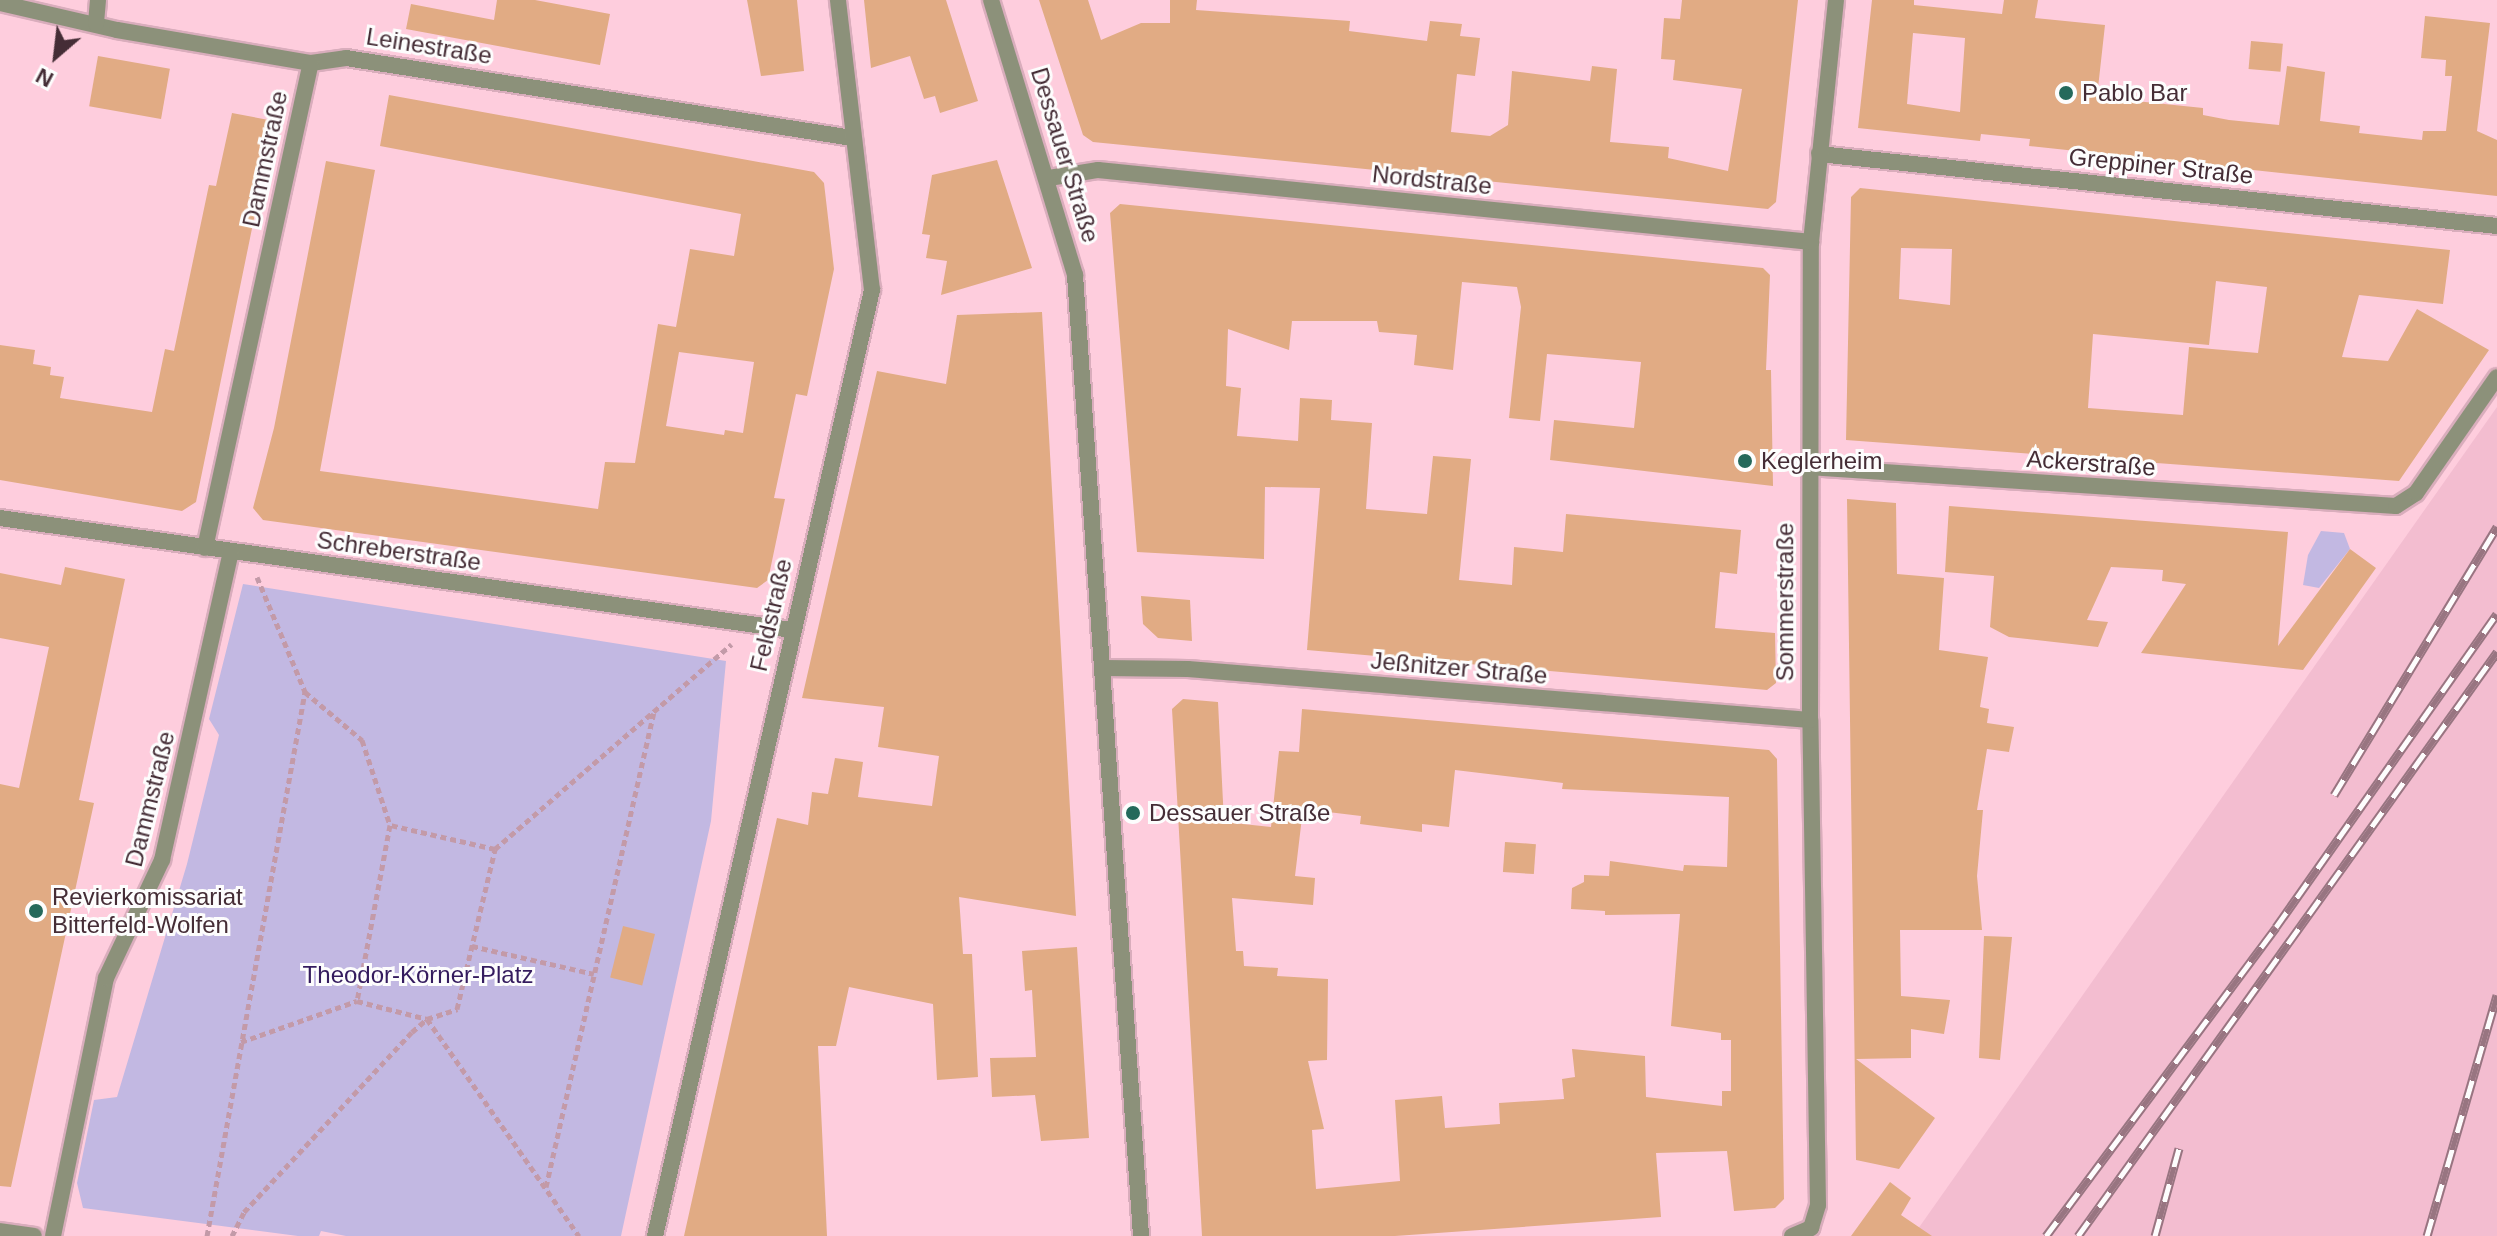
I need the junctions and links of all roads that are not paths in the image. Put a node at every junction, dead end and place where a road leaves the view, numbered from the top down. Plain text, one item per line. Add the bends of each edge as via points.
1 (98, 0) edge
2 (838, 0) edge
3 (991, 0) edge
4 (1836, 0) edge
5 (0, 3) edge
6 (96, 23) junction
7 (311, 63) junction
8 (852, 138) junction
9 (1819, 154) junction
10 (1049, 178) junction
11 (2497, 226) edge
12 (1811, 242) junction
13 (2497, 377) edge
14 (1808, 467) junction
15 (0, 518) edge
16 (205, 548) junction
17 (231, 552) junction
18 (792, 630) junction
19 (1104, 668) junction
20 (1810, 720) junction
21 (0, 1231) edge
22 (34, 1236) edge
23 (53, 1236) edge
24 (655, 1236) edge
25 (1141, 1236) edge
26 (1792, 1236) edge

1 - 6 street
2 - 8 street, Feldstraße
3 - 10 street, Dessauer Straße
4 - 9 street, Sommerstraße
5 - 6 street, Leinestraße
6 - 7 street, Leinestraße
7 - 8 street, Leinestraße via 346,58
7 - 16 street, Dammstraße
8 - 18 street, Feldstraße via 872,290
9 - 11 street, Greppiner Straße
9 - 12 street, Sommerstraße
10 - 12 street, Nordstraße via 1098,170
10 - 19 street, Dessauer Straße via 1075,275
12 - 14 street, Sommerstraße
13 - 14 street, Ackerstraße via 2416,493 2396,506
14 - 20 street, Sommerstraße
15 - 16 street, Schreberstraße
16 - 17 street, Schreberstraße
17 - 18 street, Schreberstraße
17 - 23 street, Dammstraße via 162,860 106,978
18 - 24 street, Feldstraße
19 - 20 street, Jeßnitzer Straße via 1188,669
19 - 25 street, Dessauer Straße
20 - 26 street, Sommerstraße via 1818,1205 1811,1228
21 - 22 street

